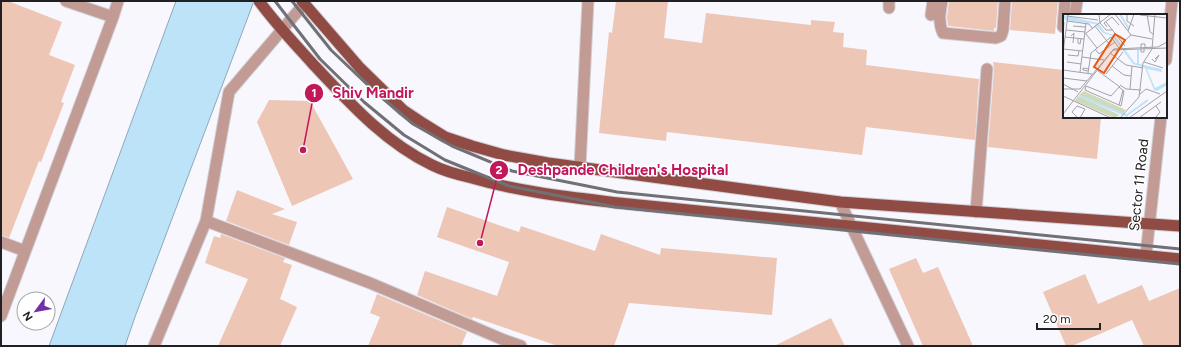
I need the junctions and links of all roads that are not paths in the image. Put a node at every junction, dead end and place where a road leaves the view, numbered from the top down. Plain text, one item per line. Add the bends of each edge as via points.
1 (66, 1) edge
2 (118, 1) edge
3 (259, 1) edge
4 (588, 1) edge
5 (933, 1) edge
6 (942, 1) edge
7 (1005, 1) edge
8 (1012, 1) edge
9 (1064, 1) edge
10 (1077, 1) edge
11 (1172, 1) edge
12 (303, 3) edge
13 (1063, 14) edge
14 (1063, 14) edge
15 (1075, 14) edge
16 (931, 15) dead end
17 (113, 17) junction
18 (1062, 28) dead end
19 (282, 30) junction
20 (1010, 30) dead end
21 (1167, 48) edge
22 (987, 69) dead end
23 (1161, 118) edge
24 (580, 167) junction
25 (840, 202) junction
26 (976, 212) junction
27 (206, 221) junction
28 (1150, 223) junction
29 (1180, 226) edge
30 (852, 227) junction
31 (1, 242) edge
32 (25, 251) junction
33 (1146, 255) junction
34 (1180, 259) edge
35 (1, 316) edge
36 (154, 346) edge
37 (521, 346) edge
38 (908, 346) edge

1 - 17 street
2 - 17 street
3 - 19 main road
4 - 24 street
5 - 16 street
6 - 7 street via 940,28 943,33 996,38 1001,36 1003,30
8 - 20 street
9 - 13 street
10 - 15 street
11 - 21 street
12 - 19 street
12 - 24 main road via 360,68 403,110 424,124 446,137 497,153
14 - 18 street
17 - 32 street
19 - 27 street via 229,92
19 - 30 main road via 383,134 433,166 496,185 543,194
22 - 26 street
23 - 28 street, Sector 11 Road
24 - 25 main road
25 - 26 main road
25 - 30 street
26 - 28 main road
27 - 36 street
27 - 37 street via 370,283
28 - 29 main road
28 - 33 street, Sector 11 Road
30 - 33 main road
30 - 38 street
31 - 32 street
32 - 35 street
33 - 34 main road

